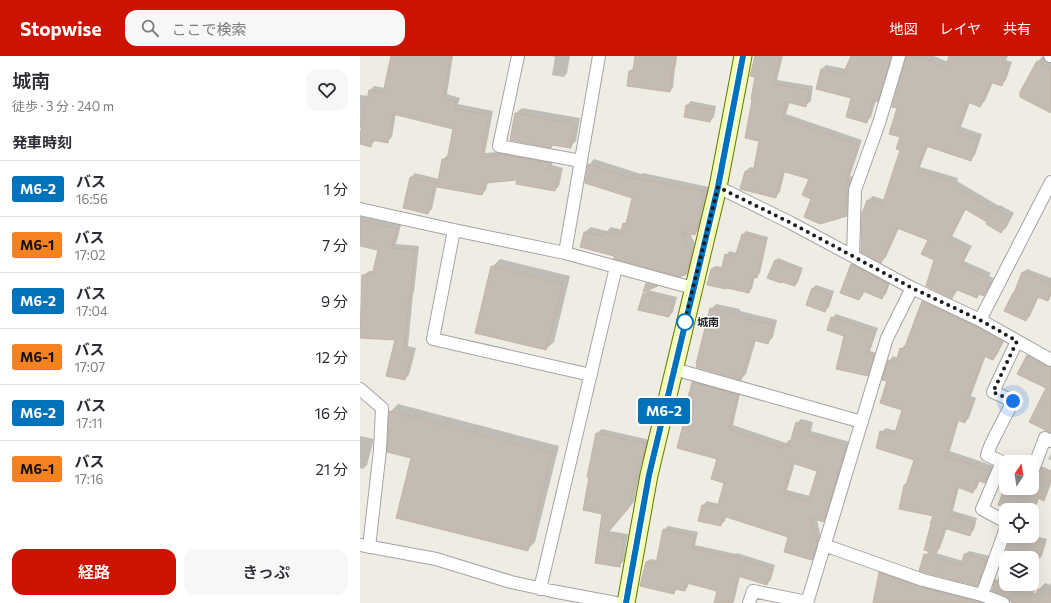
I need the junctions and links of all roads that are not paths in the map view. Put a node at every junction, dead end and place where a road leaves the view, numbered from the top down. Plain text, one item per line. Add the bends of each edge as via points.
1 (518, 56) edge
2 (599, 56) edge
3 (743, 56) edge
4 (899, 56) edge
5 (581, 161) junction
6 (1051, 182) edge
7 (718, 187) junction
8 (360, 209) edge
9 (454, 230) junction
10 (565, 253) junction
11 (853, 256) junction
12 (616, 267) junction
13 (693, 288) junction
14 (912, 288) junction
15 (980, 320) junction
16 (1017, 341) junction
17 (1051, 360) edge
18 (674, 369) junction
19 (591, 375) junction
20 (360, 389) edge
21 (862, 422) junction
22 (1051, 440) edge
23 (1038, 455) edge
24 (999, 518) edge
25 (1001, 543) edge
26 (824, 545) junction
27 (364, 546) edge
28 (540, 589) junction
29 (982, 595) junction
30 (807, 602) edge
31 (616, 603) edge
32 (626, 603) edge
33 (749, 603) edge
34 (1003, 603) edge

1 - 5 street via 499,146
2 - 5 street
3 - 7 street
4 - 11 street via 855,190
5 - 10 street
6 - 15 street
7 - 11 street
7 - 13 street
8 - 9 street
9 - 10 street
9 - 19 street via 433,339
10 - 12 street
11 - 14 street
12 - 13 street
12 - 19 street
13 - 18 street
14 - 15 street
14 - 21 street via 887,338
15 - 16 street
16 - 17 street
16 - 24 street via 993,392 1013,401 991,444 988,456 1002,462 982,509
18 - 21 street
18 - 32 street via 649,475
19 - 28 street
20 - 27 street via 382,408 380,450
21 - 26 street
22 - 23 street via 1045,438
25 - 29 street
26 - 29 street via 923,580
26 - 30 street
27 - 28 street via 436,559
28 - 31 street
29 - 34 street
30 - 33 street via 753,591

